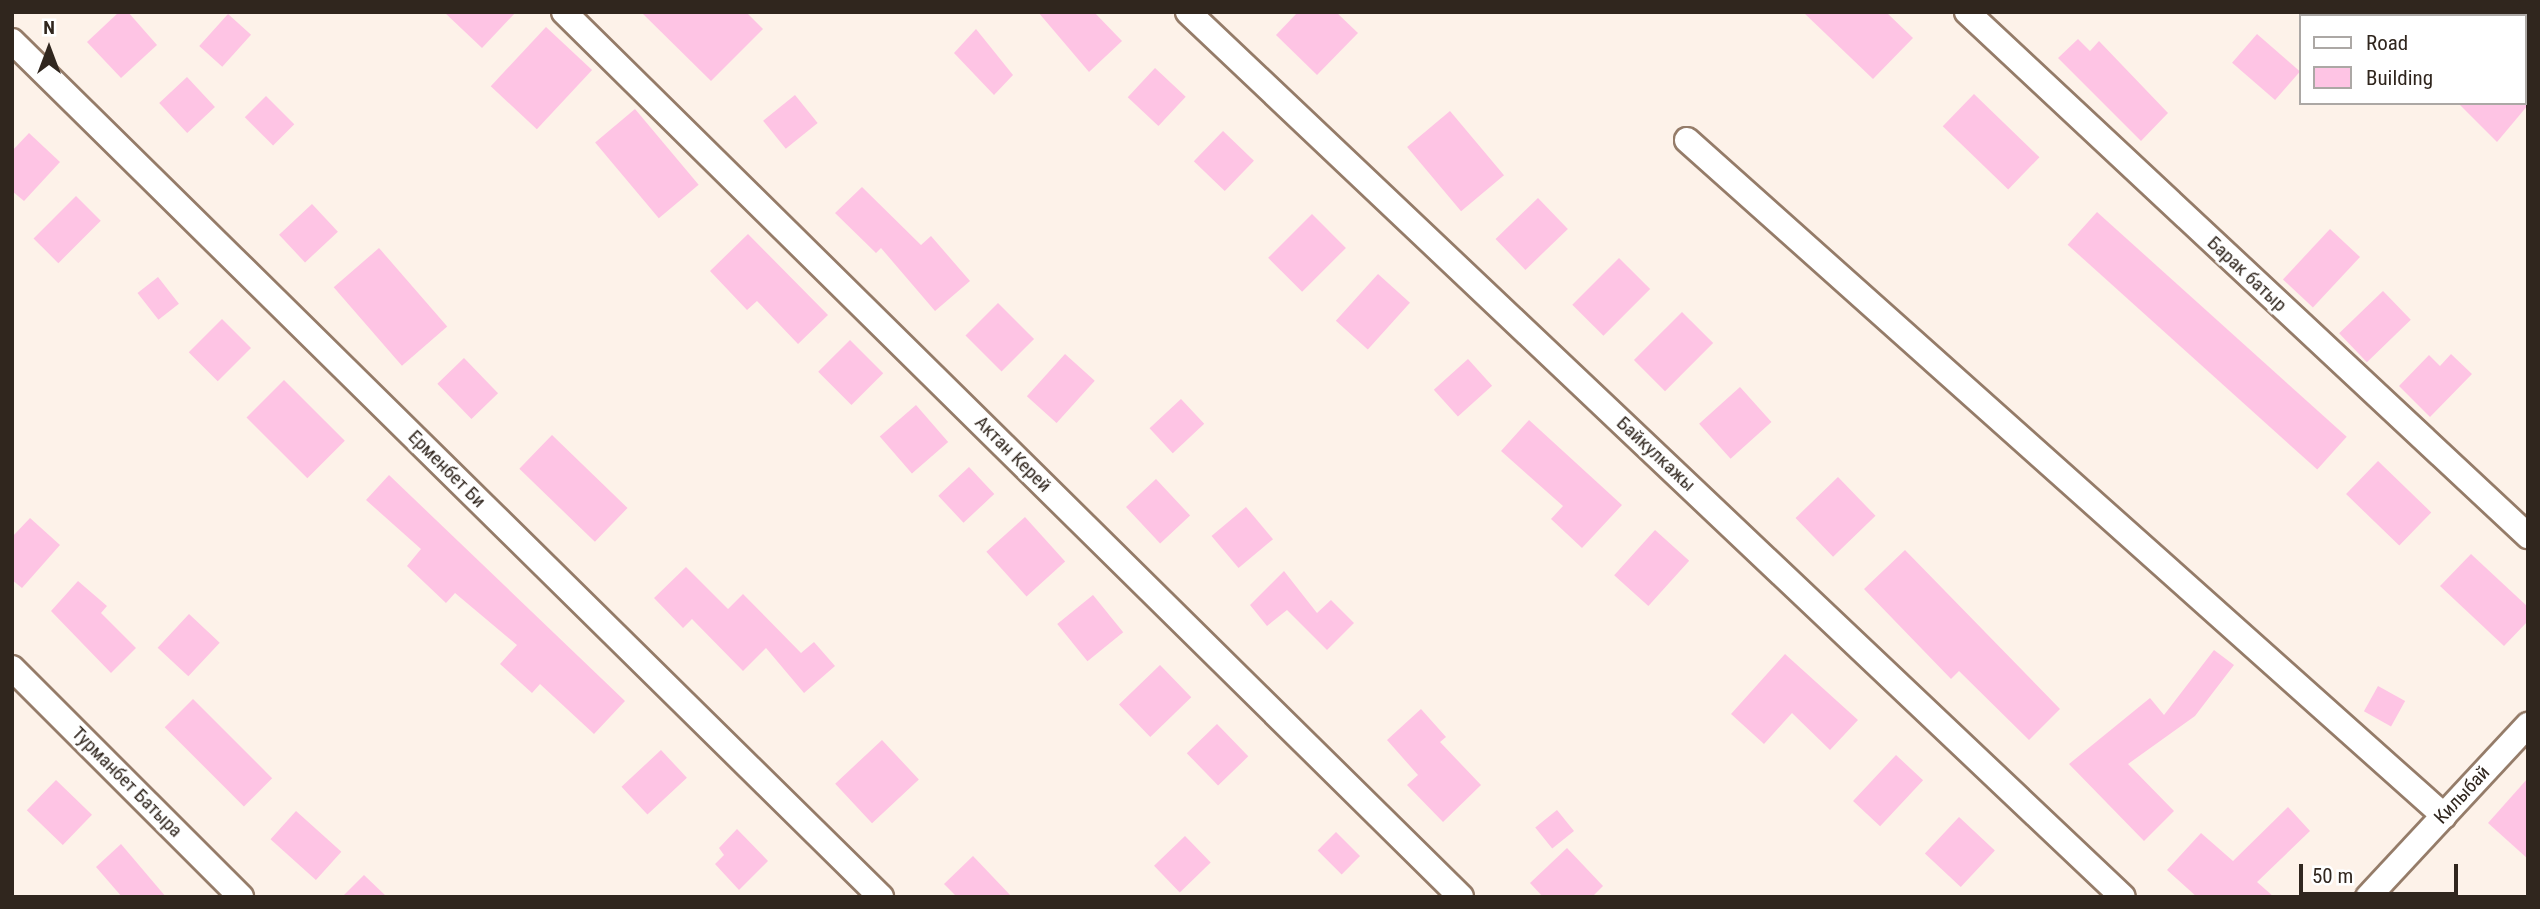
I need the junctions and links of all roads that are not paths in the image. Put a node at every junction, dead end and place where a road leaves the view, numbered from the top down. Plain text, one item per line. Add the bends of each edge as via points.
1 (564, 12) edge
2 (1188, 12) edge
3 (1967, 12) edge
4 (12, 41) edge
5 (1688, 140) dead end
6 (2528, 536) edge
7 (12, 668) edge
8 (2528, 725) edge
9 (2444, 816) junction
10 (241, 897) edge
11 (881, 897) edge
12 (1461, 897) edge
13 (2123, 897) edge
14 (2368, 897) edge

1 - 12 street, Актан Керей
2 - 13 street, Байкулкажы
3 - 6 street, Барак батыр
4 - 11 street, Ерменбет Би
5 - 9 street
7 - 10 street, Турманбет Батыра
8 - 9 street, Килыбай
9 - 14 street, Килыбай

